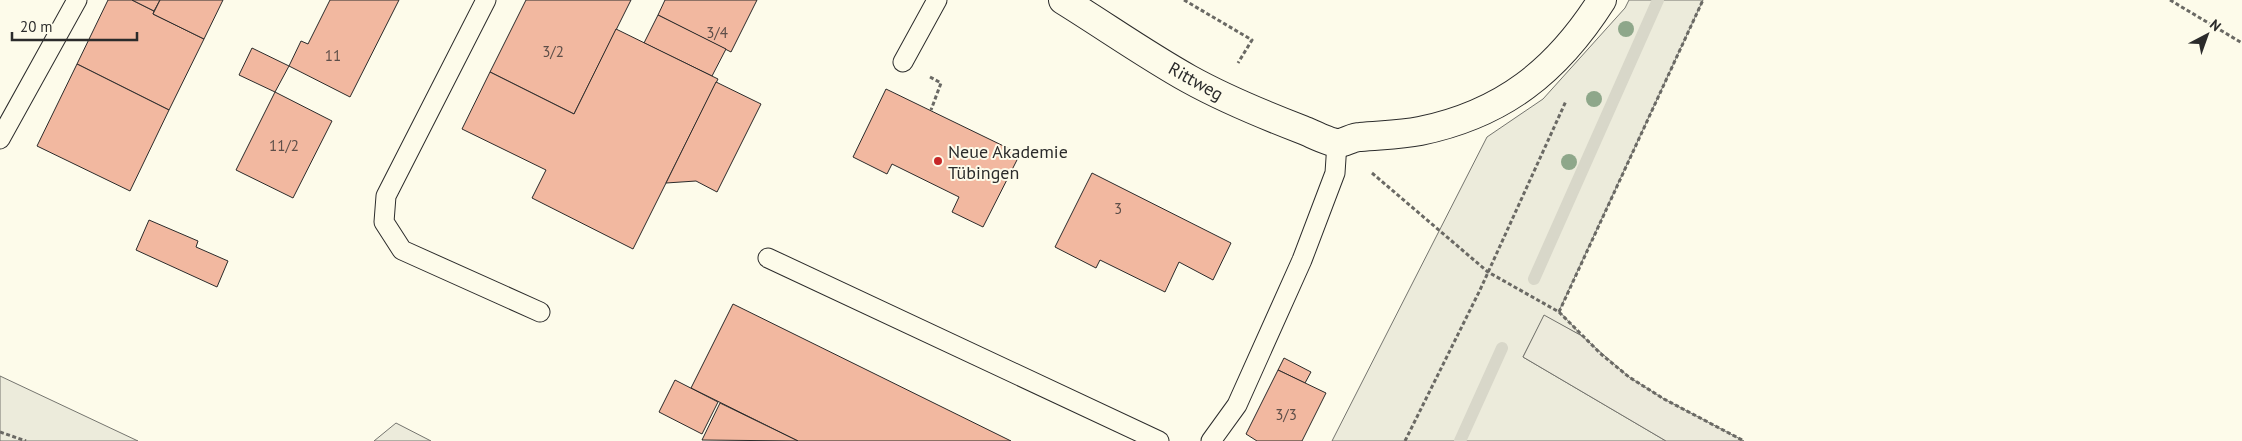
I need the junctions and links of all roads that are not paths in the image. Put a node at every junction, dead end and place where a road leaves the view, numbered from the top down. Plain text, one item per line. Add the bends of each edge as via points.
1 (77, 0) edge
2 (486, 0) edge
3 (938, 0) edge
4 (1063, 0) edge
5 (1602, 0) edge
6 (903, 62) dead end
7 (0, 139) edge
8 (1337, 143) junction
9 (768, 258) dead end
10 (540, 312) dead end
11 (1158, 441) edge
12 (1211, 441) edge

1 - 7 lane
2 - 10 lane via 386,196 384,222 402,250
3 - 6 lane
4 - 8 street, Rittweg via 1188,78 1271,118
5 - 8 street via 1544,71 1516,94 1494,106 1455,122 1420,131 1357,137
8 - 12 lane via 1335,173 1302,260 1237,405
9 - 11 lane

